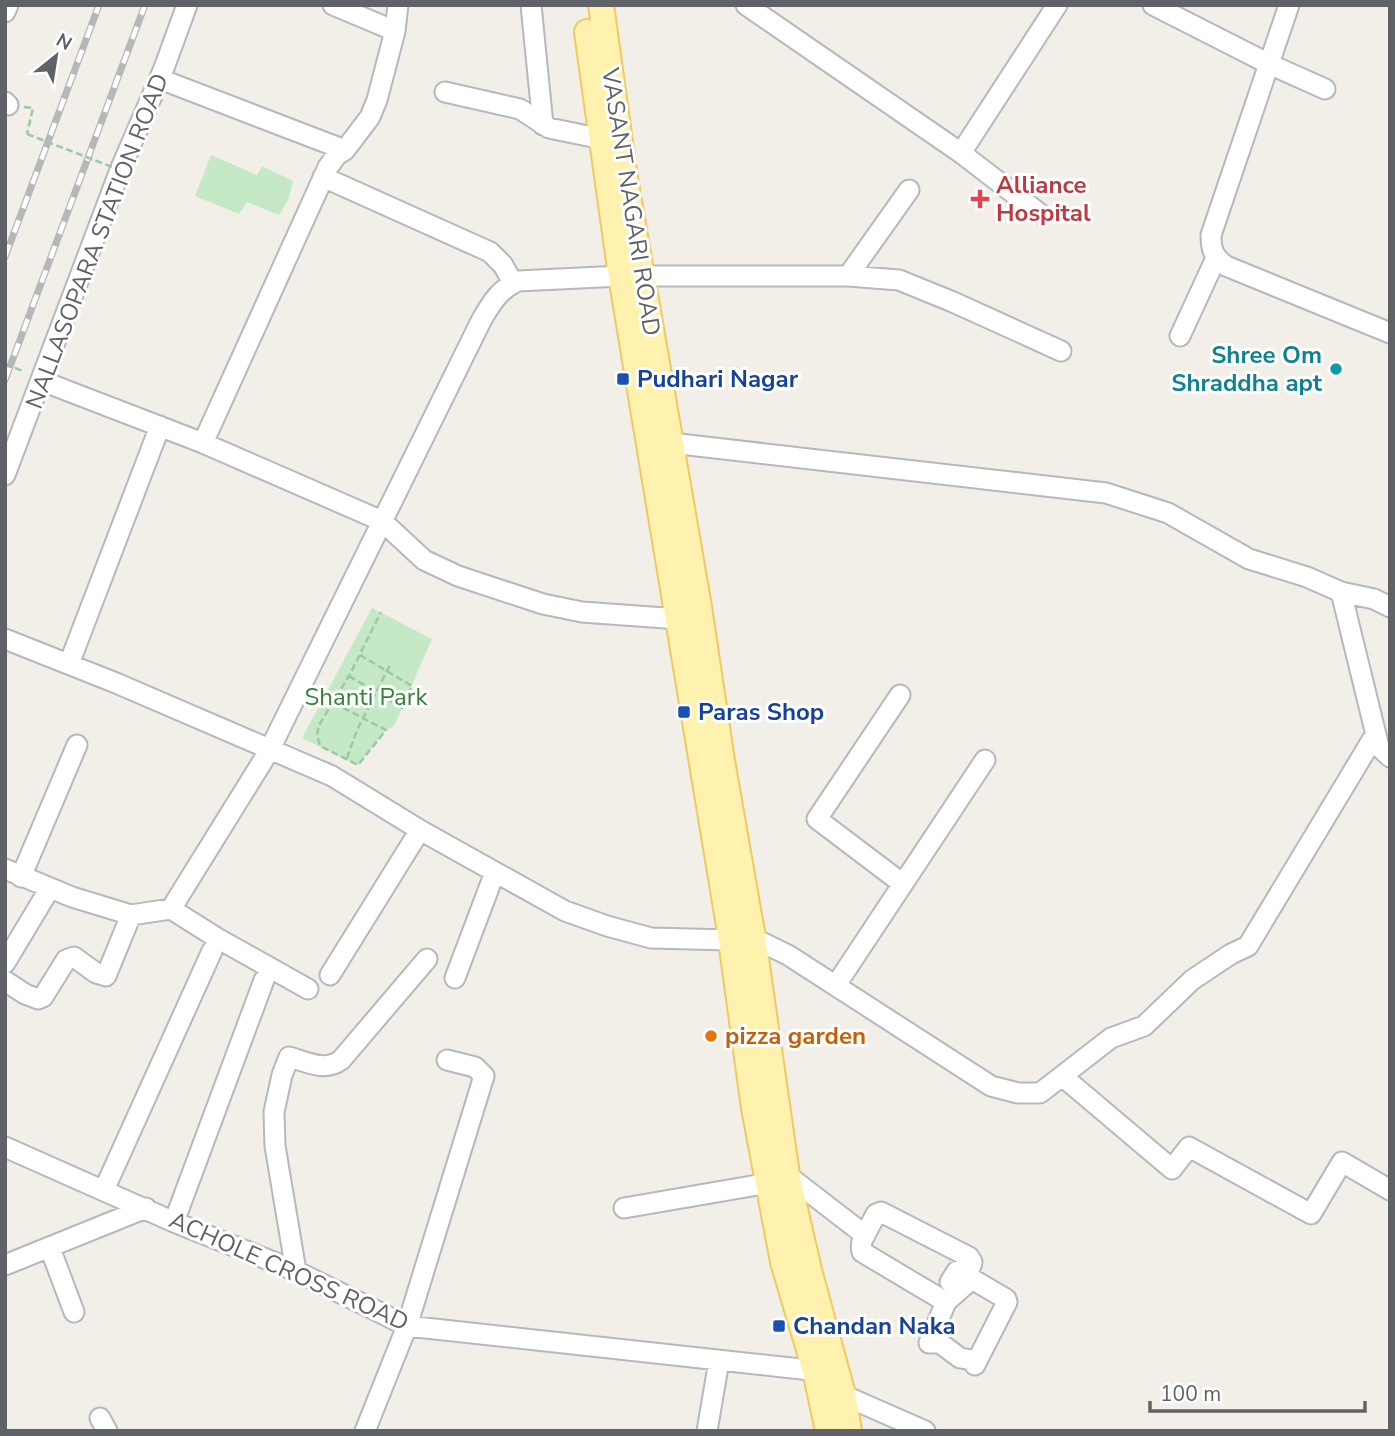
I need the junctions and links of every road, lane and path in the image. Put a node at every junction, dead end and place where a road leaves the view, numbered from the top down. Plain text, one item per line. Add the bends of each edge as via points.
1 (8, 5) edge
2 (187, 5) edge
3 (333, 5) edge
4 (398, 5) edge
5 (531, 5) edge
6 (584, 5) edge
7 (601, 5) edge
8 (746, 5) edge
9 (1057, 5) edge
10 (1153, 5) edge
11 (1289, 5) edge
12 (5, 12) edge
13 (395, 31) junction
14 (1269, 64) junction
15 (160, 79) junction
16 (1325, 89) dead end
17 (445, 92) dead end
18 (7, 103) edge
19 (543, 125) junction
20 (602, 139) junction
21 (345, 150) junction
22 (961, 153) junction
23 (121, 170) junction
24 (323, 177) junction
25 (909, 191) dead end
26 (1039, 213) dead end
27 (1216, 258) junction
28 (632, 276) junction
29 (848, 276) junction
30 (513, 283) junction
31 (1390, 333) edge
32 (1181, 336) dead end
33 (1061, 351) dead end
34 (5, 365) edge
35 (23, 371) dead end
36 (42, 381) junction
37 (160, 426) junction
38 (203, 443) junction
39 (660, 447) junction
40 (5, 475) edge
41 (382, 521) junction
42 (1341, 592) junction
43 (1390, 607) edge
44 (381, 612) dead end
45 (689, 613) junction
46 (5, 639) edge
47 (360, 655) junction
48 (391, 663) dead end
49 (69, 664) junction
50 (387, 672) junction
51 (349, 676) junction
52 (366, 686) dead end
53 (900, 695) dead end
54 (386, 698) dead end
55 (334, 703) junction
56 (363, 716) junction
57 (77, 745) dead end
58 (269, 751) junction
59 (1385, 752) edge
60 (346, 759) junction
61 (985, 760) dead end
62 (419, 830) junction
63 (495, 872) junction
64 (13, 873) edge
65 (903, 884) junction
66 (50, 888) junction
67 (171, 909) junction
68 (131, 915) junction
69 (742, 939) junction
70 (212, 951) dead end
71 (427, 959) dead end
72 (5, 963) edge
73 (330, 975) dead end
74 (455, 978) dead end
75 (264, 980) dead end
76 (5, 981) edge
77 (836, 985) junction
78 (308, 989) dead end
79 (447, 1060) dead end
80 (1062, 1076) junction
81 (5, 1147) edge
82 (778, 1179) junction
83 (104, 1189) junction
84 (1390, 1190) edge
85 (146, 1208) junction
86 (624, 1208) dead end
87 (174, 1222) junction
88 (864, 1237) junction
89 (50, 1248) junction
90 (5, 1265) edge
91 (296, 1271) junction
92 (950, 1282) dead end
93 (946, 1302) junction
94 (74, 1312) dead end
95 (407, 1326) junction
96 (719, 1361) junction
97 (828, 1383) junction
98 (365, 1431) edge
99 (707, 1431) edge
100 (828, 1431) edge
101 (849, 1431) edge
102 (925, 1431) edge

1 - 12 street
2 - 15 street, NALLASOPARA STATION ROAD
3 - 13 street
4 - 13 street
5 - 19 street
6 - 20 main road, VASANT NAGARI ROAD
7 - 28 main road, VASANT NAGARI ROAD via 625,178
8 - 22 street
9 - 22 street
10 - 14 street
11 - 14 street
13 - 21 street via 370,117
14 - 16 street
14 - 27 street via 1211,236
15 - 21 street
15 - 23 street, NALLASOPARA STATION ROAD
17 - 19 street via 520,109
18 - 23 path, bridge via 33,108 27,134
19 - 20 street
20 - 28 main road, VASANT NAGARI ROAD
21 - 24 street
22 - 26 street
23 - 36 street, NALLASOPARA STATION ROAD
24 - 30 street via 490,252
24 - 38 street
25 - 29 street
27 - 31 street
27 - 32 street
28 - 29 street
28 - 30 street
28 - 39 main road, VASANT NAGARI ROAD
29 - 33 street via 899,280
30 - 41 street via 498,295 482,319
34 - 35 path, bridge
36 - 37 street
36 - 40 street, NALLASOPARA STATION ROAD
37 - 38 street
37 - 49 street
38 - 41 street
39 - 42 street via 1106,493 1168,513 1249,559
39 - 45 main road, VASANT NAGARI ROAD
41 - 45 street via 424,560 543,604 582,611
41 - 58 street
42 - 43 street
42 - 59 street
44 - 47 path
45 - 69 main road, VASANT NAGARI ROAD
46 - 49 street
47 - 50 path
47 - 51 path
48 - 50 path
49 - 58 street
50 - 54 path via 412,686 402,708
50 - 56 path
51 - 52 path
51 - 55 path
53 - 65 street via 817,819
55 - 56 path
55 - 60 path via 317,735 320,746
56 - 60 path
56 - 60 path via 386,730 358,765
57 - 64 street
58 - 62 street via 332,776
58 - 67 street
59 - 80 street via 1371,740 1248,946 1192,981 1144,1026 1111,1038
61 - 65 street
62 - 63 street
62 - 73 street
63 - 69 street via 565,911 651,938
63 - 74 street
64 - 66 street
65 - 77 street
66 - 68 street
66 - 72 street
67 - 68 street
67 - 78 street
68 - 76 street via 106,976 74,957 66,960 38,999
69 - 77 street via 788,955
69 - 82 main road, VASANT NAGARI ROAD via 754,1108
70 - 83 street
71 - 91 street via 334,1066 289,1057 274,1112 275,1146
75 - 87 street
77 - 80 street via 991,1086 1040,1093
79 - 95 street via 475,1067 484,1076
80 - 84 street via 1172,1169 1189,1147 1311,1214 1342,1162
81 - 83 street, ACHOLE CROSS ROAD
82 - 86 street
82 - 88 street
82 - 97 main road, VASANT NAGARI ROAD via 783,1262
83 - 85 street, ACHOLE CROSS ROAD
85 - 87 street, ACHOLE CROSS ROAD
85 - 89 street
87 - 91 street, ACHOLE CROSS ROAD
88 - 92 street via 881,1212 968,1257 971,1266 957,1271
88 - 93 street via 862,1252
89 - 90 street
89 - 94 street
91 - 95 street, ACHOLE CROSS ROAD
93 - 93 street via 929,1343 940,1343 975,1365 1006,1299 972,1279
95 - 96 street, ACHOLE CROSS ROAD
95 - 98 street
96 - 97 street, ACHOLE CROSS ROAD
96 - 99 street
97 - 100 main road, VASANT NAGARI ROAD
97 - 101 main road, VASANT NAGARI ROAD
97 - 102 street, ACHOLE CROSS ROAD

